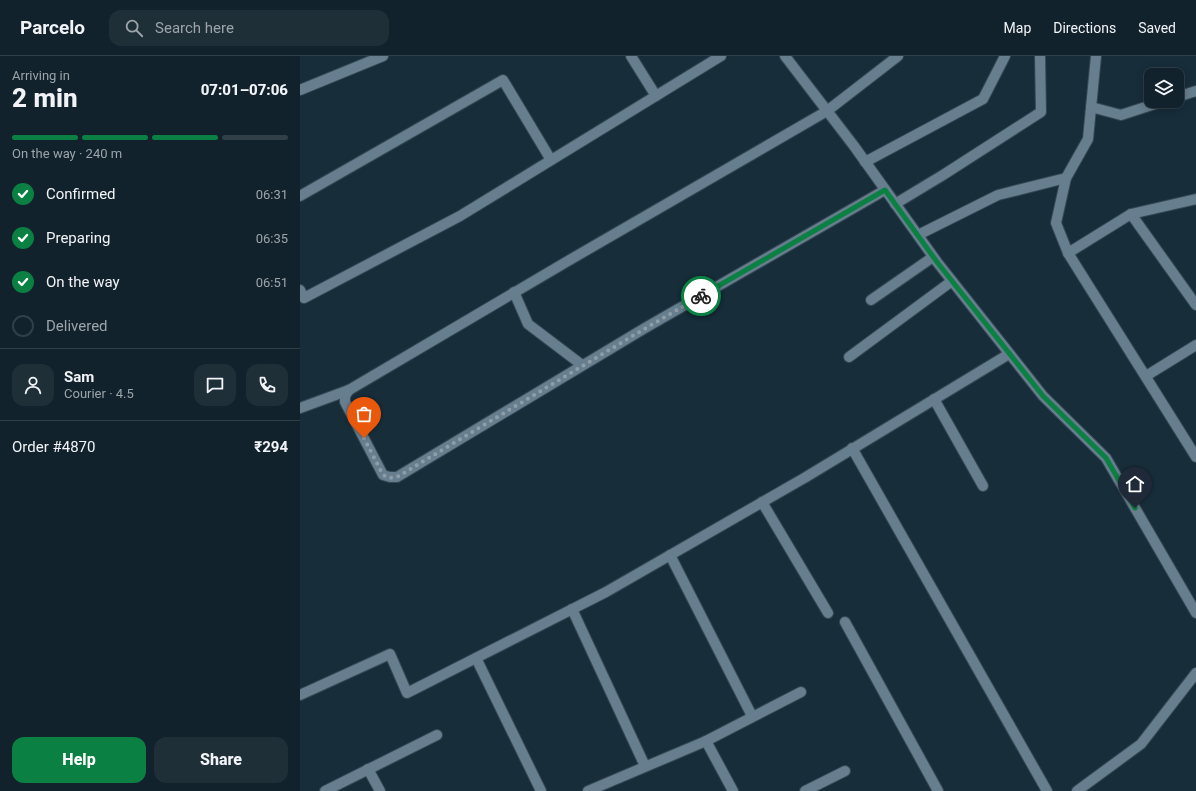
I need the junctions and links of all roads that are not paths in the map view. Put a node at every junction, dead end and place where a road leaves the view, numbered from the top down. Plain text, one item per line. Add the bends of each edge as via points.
1 (383, 56) edge
2 (631, 56) edge
3 (722, 56) edge
4 (784, 56) edge
5 (898, 56) edge
6 (1005, 56) edge
7 (1040, 56) edge
8 (1096, 56) edge
9 (300, 90) edge
10 (1196, 91) edge
11 (1184, 95) edge
12 (656, 96) junction
13 (1091, 107) junction
14 (1144, 108) edge
15 (827, 111) junction
16 (551, 160) junction
17 (865, 162) junction
18 (1066, 178) junction
19 (885, 190) junction
20 (300, 196) edge
21 (1196, 199) edge
22 (895, 204) junction
23 (1131, 214) junction
24 (918, 235) junction
25 (1068, 253) junction
26 (933, 257) junction
27 (952, 281) junction
28 (514, 292) junction
29 (301, 296) edge
30 (871, 300) dead end
31 (1196, 306) edge
32 (1196, 345) edge
33 (1009, 354) junction
34 (849, 357) dead end
35 (582, 366) junction
36 (1146, 376) junction
37 (349, 390) junction
38 (934, 399) junction
39 (300, 408) edge
40 (852, 448) junction
41 (1196, 457) edge
42 (983, 486) dead end
43 (762, 502) junction
44 (670, 555) junction
45 (572, 609) junction
46 (1196, 613) edge
47 (828, 614) dead end
48 (845, 622) dead end
49 (476, 658) junction
50 (1196, 673) edge
51 (801, 692) dead end
52 (300, 695) edge
53 (752, 716) junction
54 (437, 735) dead end
55 (706, 741) junction
56 (646, 766) junction
57 (368, 769) junction
58 (845, 770) dead end
59 (325, 791) edge
60 (380, 791) edge
61 (541, 791) edge
62 (588, 791) edge
63 (733, 791) edge
64 (805, 791) edge
65 (938, 791) edge
66 (1047, 791) edge
67 (1077, 791) edge

1 - 9 street
2 - 12 street
3 - 12 street
4 - 15 street
5 - 15 street
6 - 17 street via 983,99
7 - 22 street via 1041,112
8 - 13 street
10 - 11 street
12 - 16 street
13 - 14 street via 1121,115
13 - 18 street via 1088,139
15 - 17 street
15 - 28 street
16 - 20 street via 503,80
16 - 29 street via 460,216
17 - 19 street
18 - 24 street via 998,195
18 - 25 street via 1056,223
19 - 22 street
19 - 35 street
21 - 23 street
22 - 24 street
23 - 25 street
23 - 31 street
24 - 26 street
25 - 36 street
26 - 27 street
26 - 30 street
27 - 33 street
27 - 34 street
28 - 35 street via 528,324
28 - 37 street
32 - 36 street
33 - 38 street
33 - 46 street via 1043,396 1106,458
35 - 37 street via 397,477 390,478 383,475 345,402
36 - 41 street
37 - 39 street
38 - 40 street
38 - 42 street
40 - 43 street
40 - 66 street
43 - 44 street
43 - 47 street
44 - 45 street
44 - 53 street
45 - 49 street
45 - 56 street
48 - 65 street
49 - 52 street via 407,693 390,654
49 - 61 street
50 - 67 street via 1141,744
51 - 53 street
53 - 55 street
54 - 57 street
55 - 56 street
55 - 63 street
56 - 62 street
57 - 59 street
57 - 60 street
58 - 64 street

